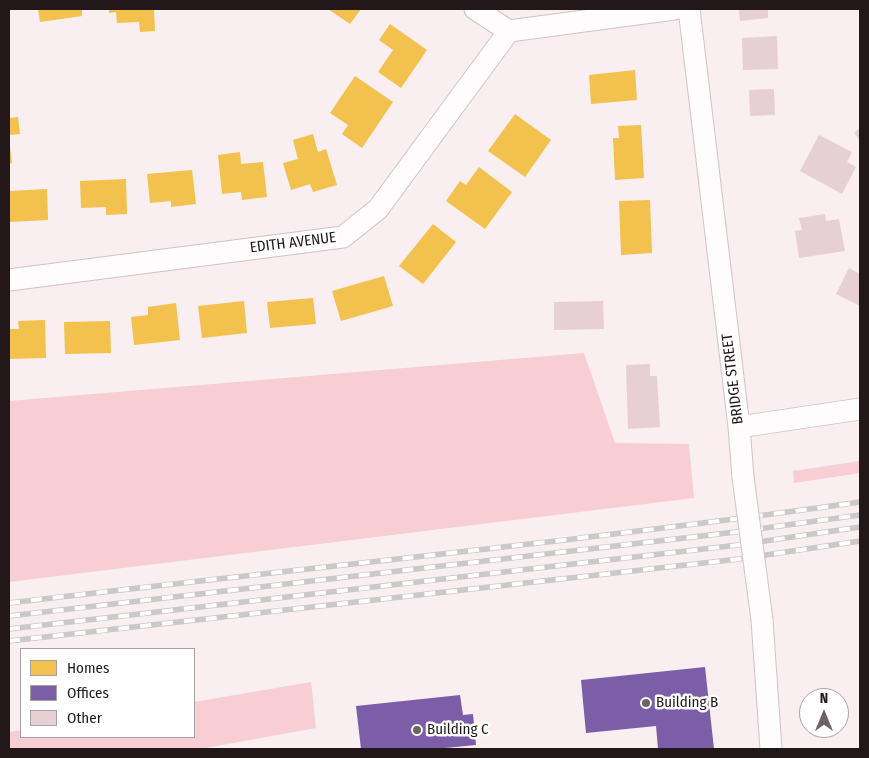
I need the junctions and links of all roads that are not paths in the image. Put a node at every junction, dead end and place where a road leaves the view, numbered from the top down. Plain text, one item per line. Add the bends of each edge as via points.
1 (475, 9) edge
2 (674, 9) edge
3 (689, 9) edge
4 (509, 31) junction
5 (9, 280) edge
6 (860, 409) edge
7 (739, 428) junction
8 (771, 749) edge

1 - 4 street
2 - 4 street
3 - 7 street, BRIDGE STREET
4 - 5 street, EDITH AVENUE via 378,209 343,238
6 - 7 street
7 - 8 street, BRIDGE STREET, bridge via 762,620

